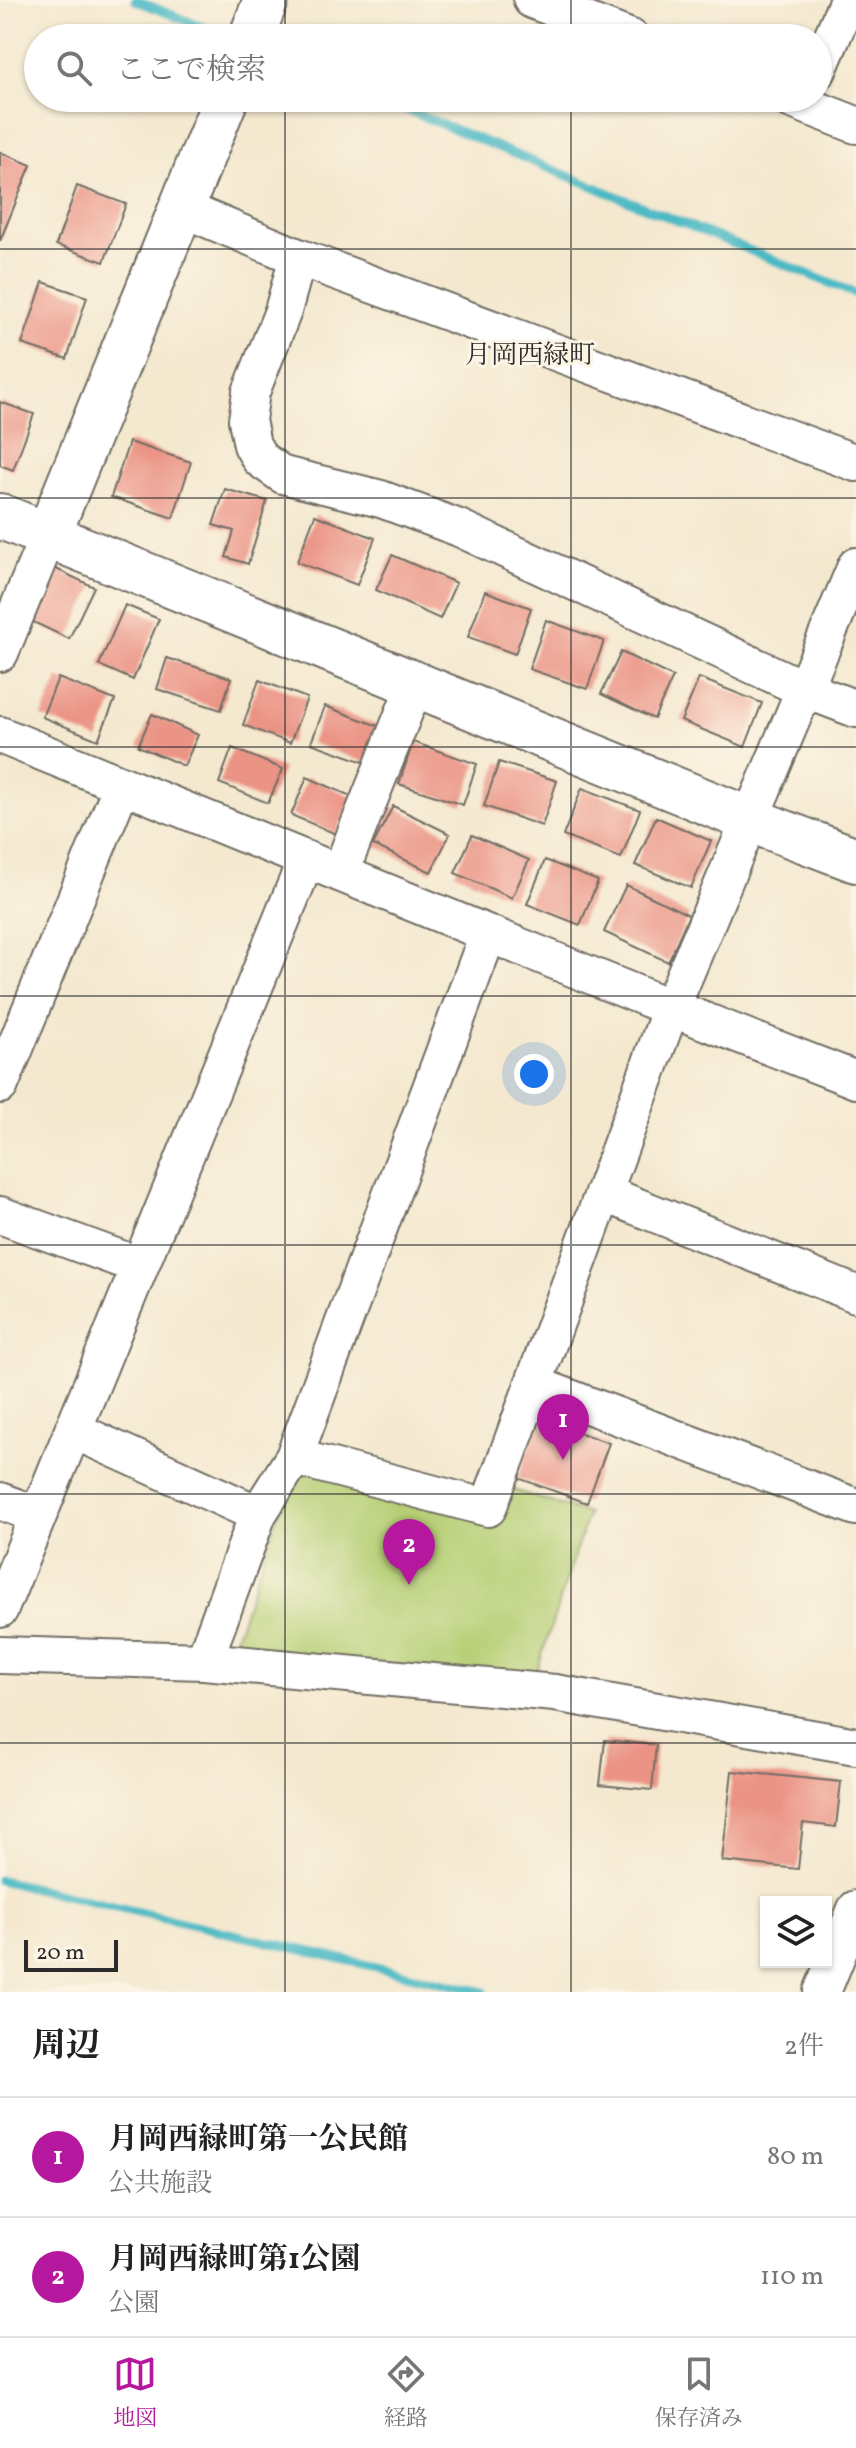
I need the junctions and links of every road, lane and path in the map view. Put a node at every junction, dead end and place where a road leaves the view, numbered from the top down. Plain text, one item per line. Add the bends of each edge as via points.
1 (266, 0) edge
2 (532, 0) edge
3 (848, 0) edge
4 (257, 24) edge
5 (595, 24) edge
6 (832, 37) edge
7 (220, 112) edge
8 (826, 112) edge
9 (856, 125) edge
10 (181, 208) junction
11 (298, 257) junction
12 (856, 463) edge
13 (0, 516) edge
14 (48, 536) junction
15 (856, 566) edge
16 (0, 653) edge
17 (415, 685) junction
18 (804, 689) junction
19 (856, 709) edge
20 (0, 735) edge
21 (122, 785) junction
22 (748, 819) junction
23 (306, 860) junction
24 (856, 860) edge
25 (340, 873) junction
26 (488, 934) junction
27 (671, 1008) junction
28 (856, 1080) edge
29 (0, 1085) edge
30 (603, 1193) junction
31 (0, 1215) edge
32 (140, 1266) junction
33 (856, 1294) edge
34 (533, 1384) junction
35 (73, 1430) junction
36 (294, 1457) junction
37 (0, 1501) edge
38 (856, 1507) edge
39 (258, 1514) junction
40 (38, 1515) junction
41 (0, 1609) edge
42 (0, 1655) edge
43 (204, 1661) junction
44 (856, 1746) edge
45 (856, 1909) edge
46 (822, 1992) edge

1 - 4 street
2 - 5 street
3 - 6 street
7 - 10 street
8 - 9 street
10 - 11 street
10 - 14 street
11 - 12 street
11 - 18 street via 251,392 247,420 260,459 283,475 381,499 459,528
13 - 14 street
14 - 16 street
14 - 17 street
15 - 18 street
17 - 22 street
17 - 25 street
18 - 19 street
18 - 22 street
20 - 21 street
21 - 23 street
21 - 29 street
22 - 24 street
22 - 27 street
23 - 25 street
23 - 32 street
25 - 26 street
26 - 27 street
26 - 36 street
27 - 28 street
27 - 30 street
30 - 33 street
30 - 34 street
31 - 32 street
32 - 35 street
34 - 36 street via 488,1508
34 - 38 street
35 - 39 street
35 - 40 street
36 - 39 street
37 - 40 street
39 - 43 street
40 - 41 street
42 - 43 street
43 - 44 street via 555,1693
45 - 46 street

